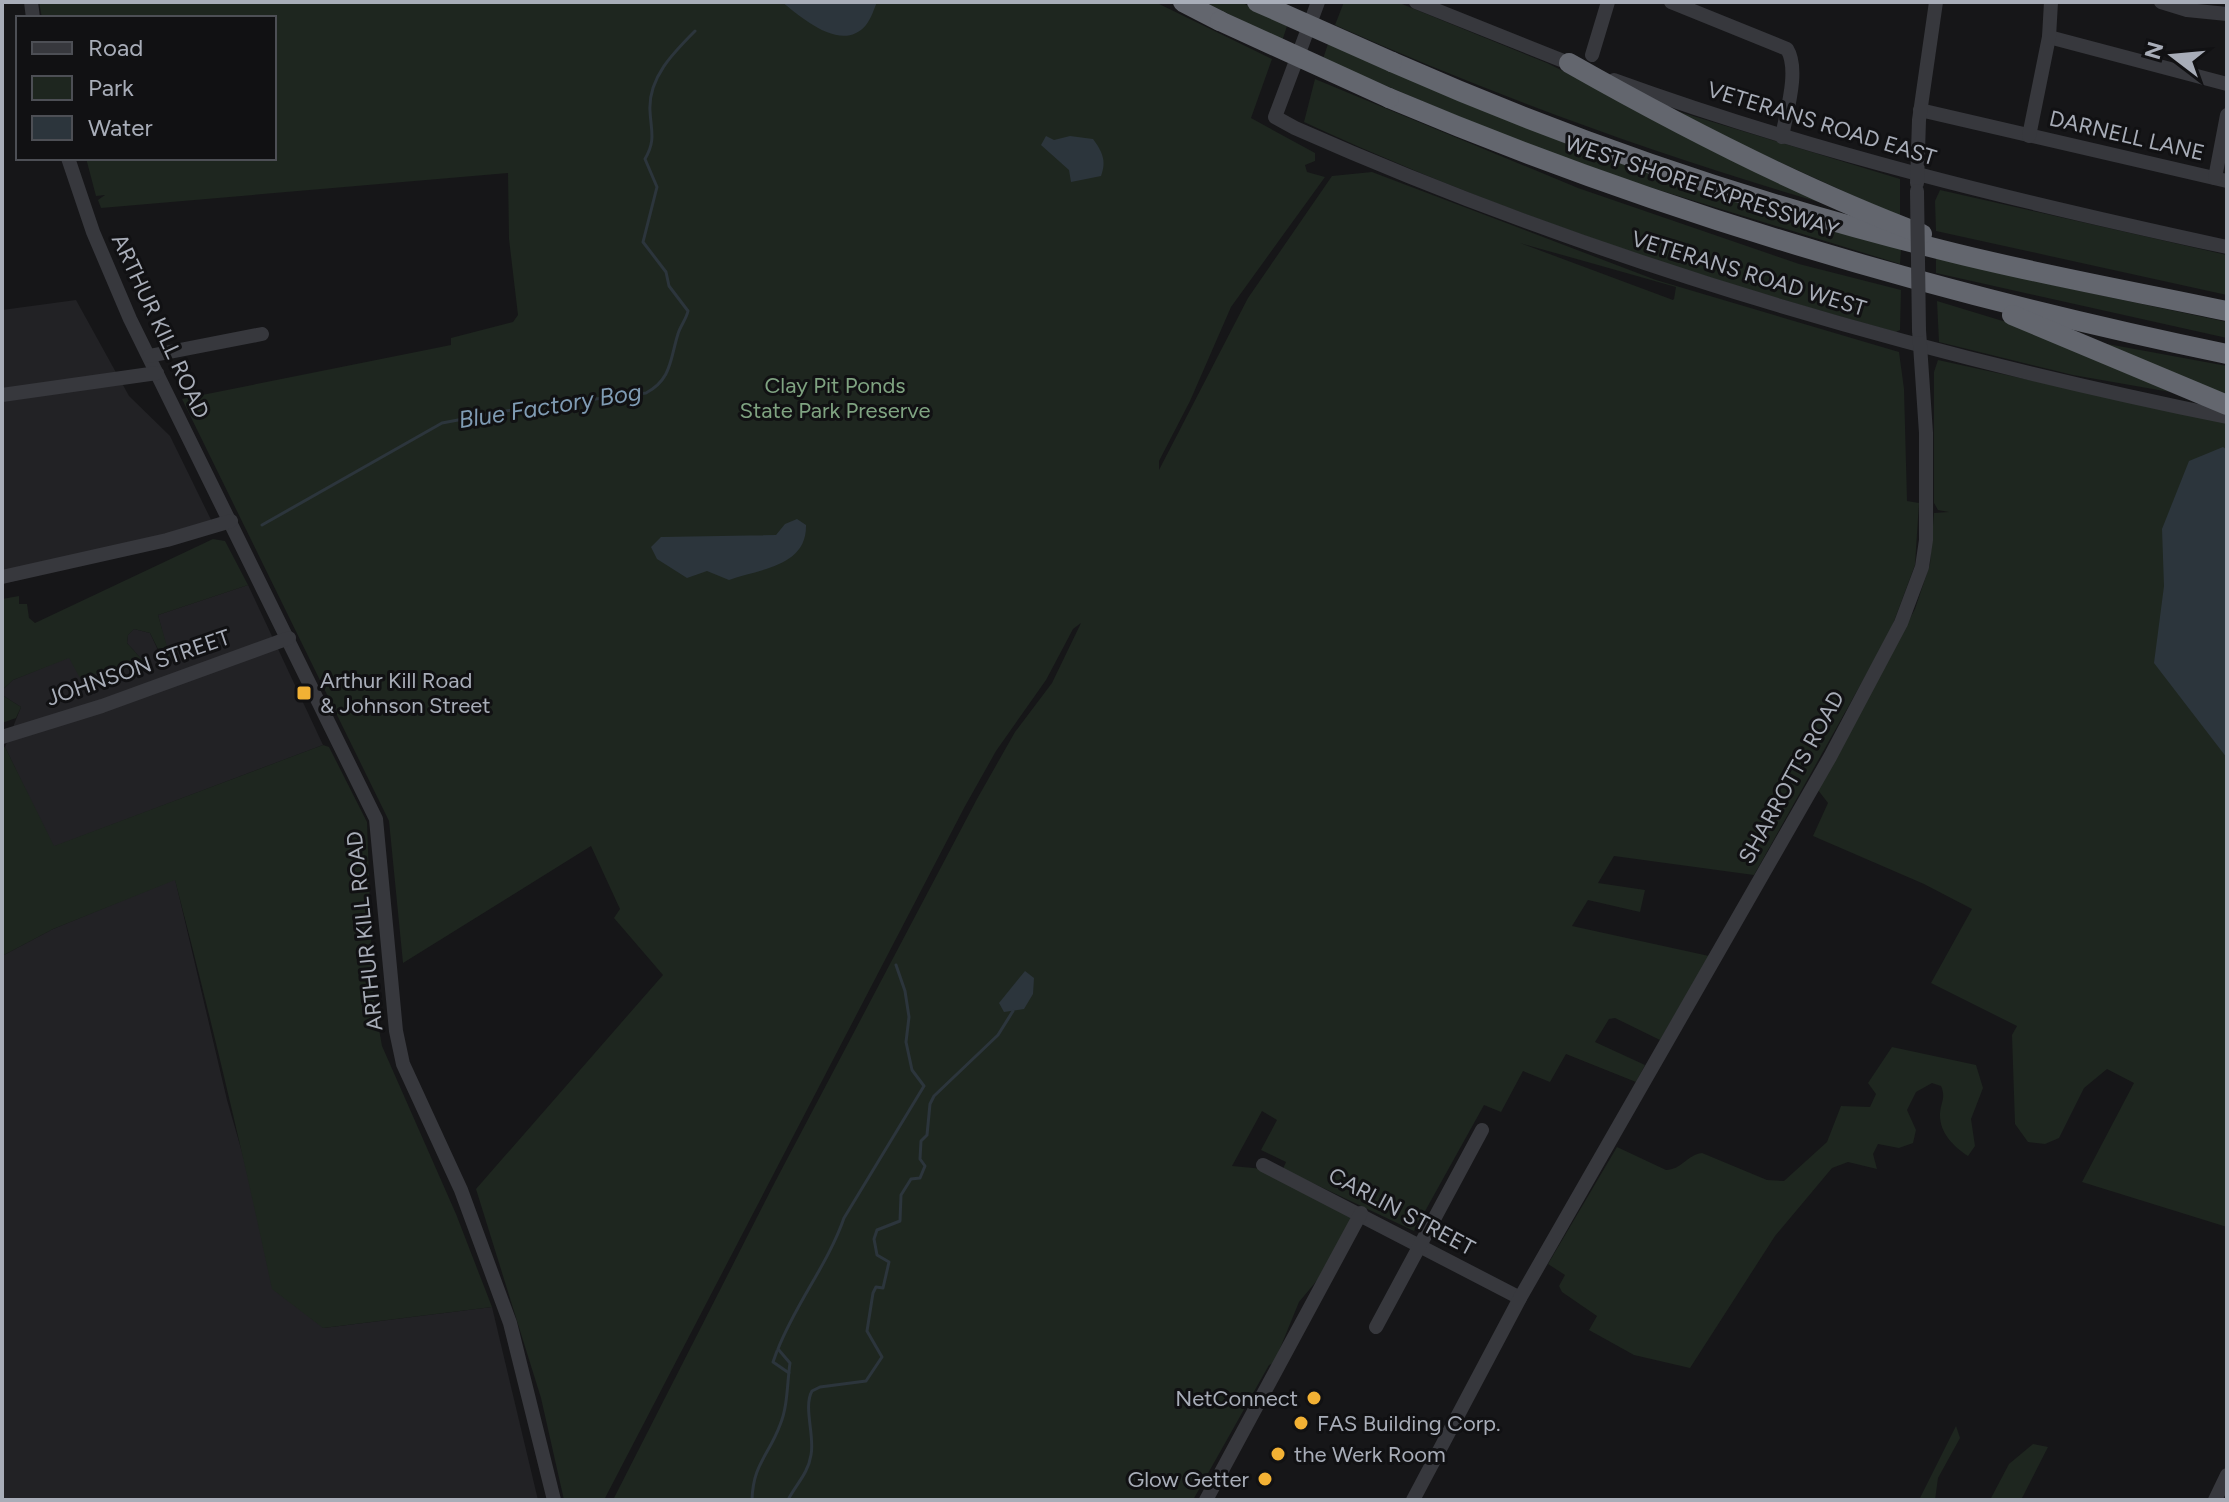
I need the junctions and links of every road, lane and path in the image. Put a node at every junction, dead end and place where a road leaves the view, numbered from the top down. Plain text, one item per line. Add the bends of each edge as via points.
1 (1183, 2) edge
2 (1257, 2) edge
3 (1318, 2) edge
4 (1608, 2) edge
5 (1671, 2) edge
6 (1936, 2) edge
7 (2051, 2) edge
8 (2161, 2) edge
9 (1422, 3) edge
10 (2227, 14) edge
11 (2049, 37) junction
12 (1592, 55) dead end
13 (1569, 63) junction
14 (2227, 84) edge
15 (1920, 110) junction
16 (2227, 115) edge
17 (2029, 136) junction
18 (1782, 137) junction
19 (69, 160) edge
20 (1917, 176) junction
21 (2221, 179) edge
22 (1803, 247) junction
23 (2227, 247) edge
24 (2052, 274) junction
25 (2227, 311) edge
26 (262, 334) dead end
27 (1920, 347) junction
28 (2227, 354) edge
29 (149, 356) junction
30 (157, 373) junction
31 (2, 395) edge
32 (2227, 405) edge
33 (2227, 417) edge
34 (231, 521) junction
35 (2, 577) edge
36 (289, 638) junction
37 (2, 737) edge
38 (1482, 1130) dead end
39 (1263, 1165) dead end
40 (1361, 1213) junction
41 (1420, 1244) junction
42 (1520, 1298) junction
43 (1376, 1327) dead end
44 (2227, 1475) edge
45 (554, 1500) edge
46 (1206, 1500) edge
47 (1413, 1500) edge
48 (2215, 1500) edge

1 - 22 highway, WEST SHORE EXPRESSWAY, bridge via 1389,98 1618,187
2 - 24 highway, WEST SHORE EXPRESSWAY, bridge via 1586,140 1757,198 1941,250
3 - 27 street, VETERANS ROAD WEST via 1275,117 1418,180 1596,248
4 - 12 street
5 - 18 street via 1787,49 1792,72
6 - 15 street, SHARROTTS ROAD
7 - 11 street, DARNELL LANE
8 - 10 street
9 - 13 street, VETERANS ROAD EAST
11 - 14 street
11 - 17 street, DARNELL LANE
13 - 18 street, VETERANS ROAD EAST
13 - 24 highway via 1858,208
15 - 17 street, DARNELL LANE
15 - 20 street, SHARROTTS ROAD
16 - 21 street, DARNELL LANE
17 - 21 street, DARNELL LANE
18 - 20 street, VETERANS ROAD EAST
19 - 29 street, ARTHUR KILL ROAD via 108,268
20 - 23 street, VETERANS ROAD EAST
20 - 27 street, SHARROTTS ROAD, bridge
22 - 28 highway, WEST SHORE EXPRESSWAY
22 - 32 highway via 1874,275 2038,324
24 - 25 highway, WEST SHORE EXPRESSWAY
26 - 29 street
27 - 33 street, VETERANS ROAD WEST
27 - 42 street, SHARROTTS ROAD via 1927,516 1922,567 1907,609 1830,757
29 - 30 street, ARTHUR KILL ROAD
30 - 31 street
30 - 34 street, ARTHUR KILL ROAD
34 - 35 street
34 - 36 street, ARTHUR KILL ROAD
36 - 37 street, JOHNSON STREET
36 - 45 street, ARTHUR KILL ROAD via 376,819 403,1064 461,1190 510,1323
38 - 41 street
39 - 40 street, CARLIN STREET
40 - 41 street, CARLIN STREET
40 - 46 street
41 - 42 street, CARLIN STREET
41 - 43 street
42 - 47 street, SHARROTTS ROAD
44 - 48 street

